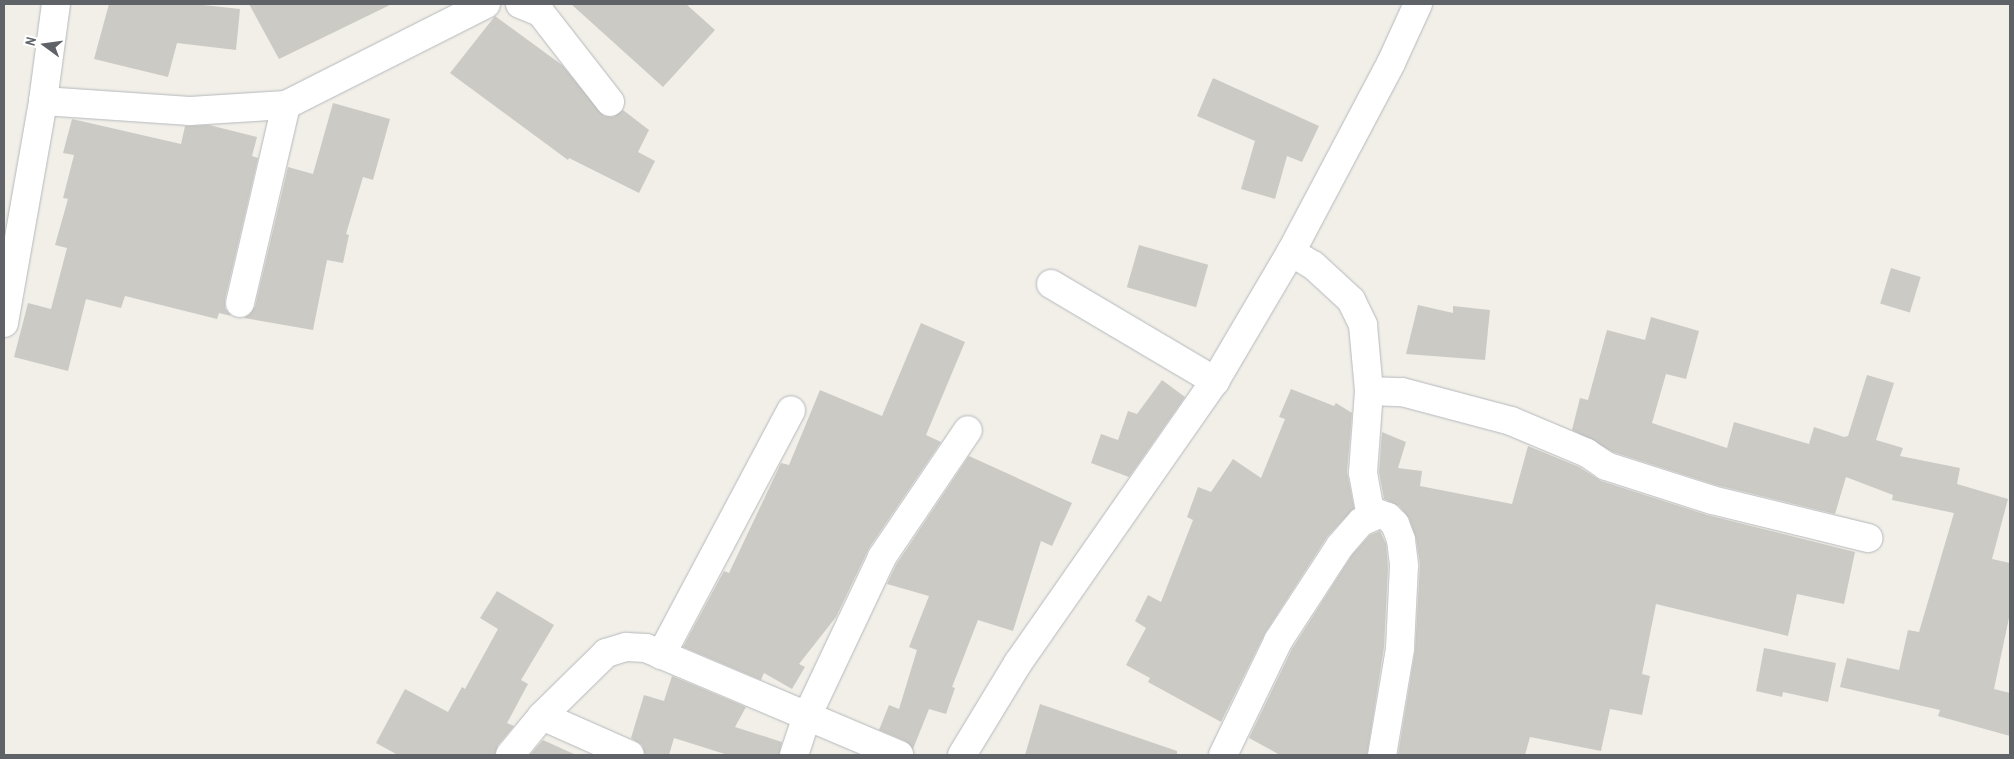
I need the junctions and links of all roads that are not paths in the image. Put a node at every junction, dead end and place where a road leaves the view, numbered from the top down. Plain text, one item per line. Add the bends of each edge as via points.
1 (56, 4) edge
2 (486, 4) edge
3 (520, 4) edge
4 (1418, 4) edge
5 (43, 101) junction
6 (610, 102) dead end
7 (286, 105) junction
8 (1291, 252) junction
9 (1051, 284) dead end
10 (240, 303) dead end
11 (4, 323) edge
12 (1215, 382) junction
13 (1369, 391) junction
14 (791, 410) dead end
15 (968, 430) dead end
16 (1370, 517) junction
17 (1868, 538) dead end
18 (661, 655) junction
19 (542, 716) junction
20 (807, 716) junction
21 (510, 755) edge
22 (630, 755) edge
23 (794, 755) edge
24 (899, 755) edge
25 (962, 755) edge
26 (1223, 755) edge
27 (1382, 755) edge

1 - 5 street
2 - 7 street
3 - 6 street via 540,12
4 - 8 street via 1391,63
5 - 7 street via 190,111
5 - 11 street
7 - 10 street
8 - 12 street
8 - 13 street via 1313,264 1351,300 1363,324
9 - 12 street
12 - 25 street via 1018,663
13 - 16 street via 1363,473
13 - 17 street via 1402,392 1511,421 1588,453 1606,466 1712,500
14 - 18 street
15 - 20 street via 882,556
16 - 26 street via 1356,527 1340,546 1278,641
16 - 27 street via 1382,514 1393,521 1401,540 1404,566 1400,650
18 - 19 street via 646,648 626,647 606,653
18 - 20 street
19 - 21 street
19 - 22 street
20 - 23 street
20 - 24 street

